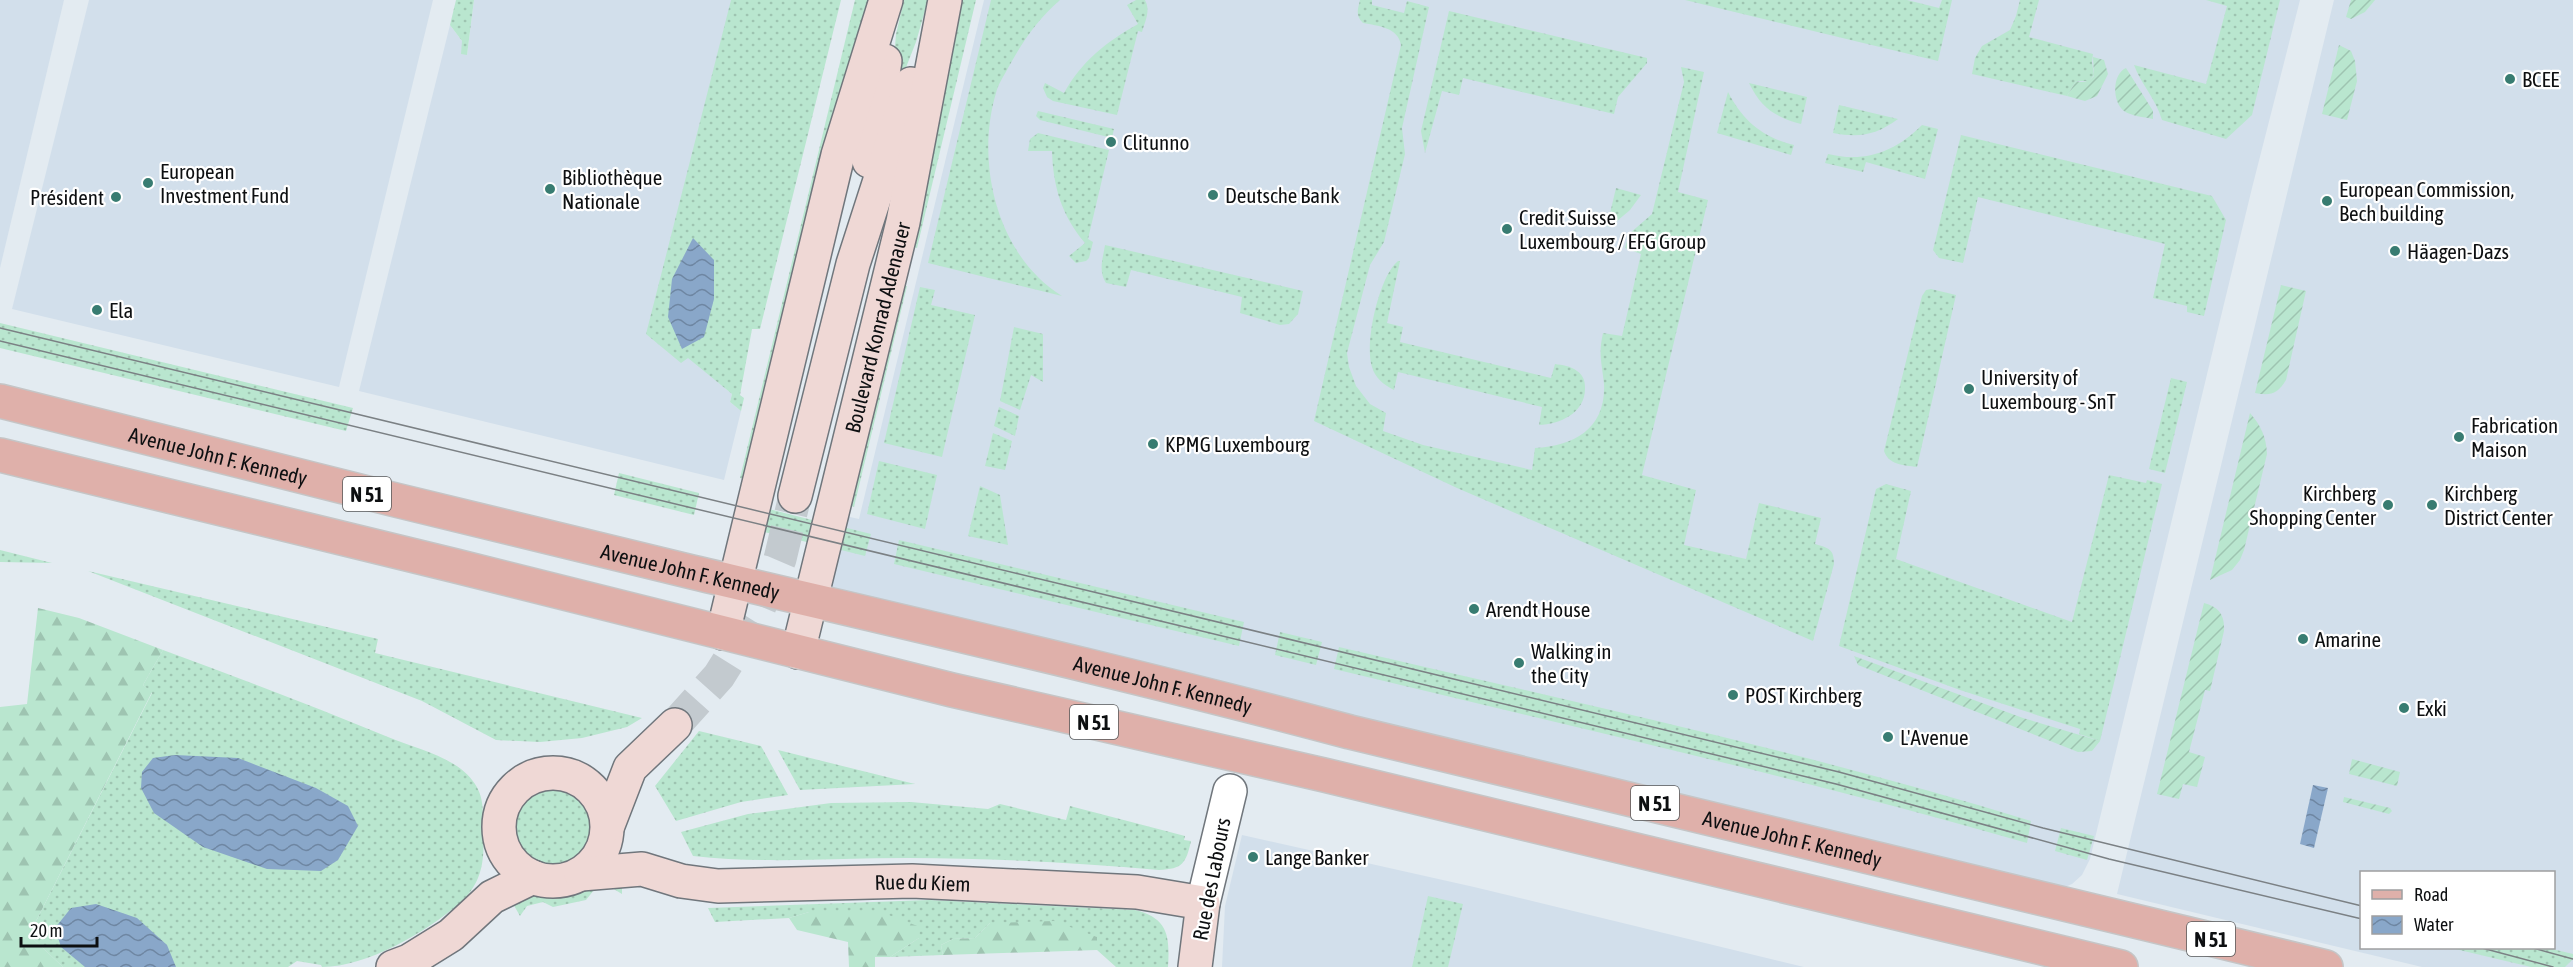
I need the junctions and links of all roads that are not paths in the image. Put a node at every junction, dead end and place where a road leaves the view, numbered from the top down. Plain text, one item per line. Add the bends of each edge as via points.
1 (886, 0) edge
2 (895, 0) edge
3 (938, 0) edge
4 (945, 0) edge
5 (853, 264) junction
6 (0, 401) edge
7 (0, 455) edge
8 (795, 495) tunnel mouth
9 (735, 582) junction
10 (811, 599) junction
11 (723, 633) junction
12 (798, 652) junction
13 (675, 726) tunnel mouth
14 (630, 768) junction
15 (575, 777) junction
16 (1230, 791) dead end
17 (607, 831) junction
18 (502, 847) junction
19 (642, 869) junction
20 (581, 874) junction
21 (533, 877) junction
22 (492, 897) junction
23 (1203, 903) junction
24 (393, 967) edge
25 (1195, 967) edge
26 (2121, 967) edge
27 (2326, 967) edge

1 - 9 main road via 838,155
2 - 5 main road
3 - 5 main road
4 - 10 main road, Boulevard Konrad Adenauer via 903,222
5 - 8 main road, Boulevard Konrad Adenauer
6 - 9 main road, Avenue John F. Kennedy / N 51
7 - 11 main road, N 51
9 - 10 main road, Avenue John F. Kennedy / N 51
9 - 11 main road
10 - 12 main road, Boulevard Konrad Adenauer
10 - 27 main road, Avenue John F. Kennedy / N 51
11 - 12 main road, N 51
12 - 26 main road, N 51
13 - 14 main road
14 - 15 main road
14 - 17 main road
15 - 17 main road via 595,791 606,813
15 - 18 main road via 549,772 516,786 500,816
16 - 23 street, Rue des Labours
17 - 19 main road, Rue du Kiem
17 - 20 main road via 598,858
18 - 21 main road via 514,865
18 - 22 main road
19 - 20 main road, Rue du Kiem
19 - 23 main road, Rue du Kiem via 718,886 912,881 1137,892
20 - 21 main road via 557,881
21 - 22 main road
22 - 24 main road via 452,935
23 - 25 main road, Rue des Labours

